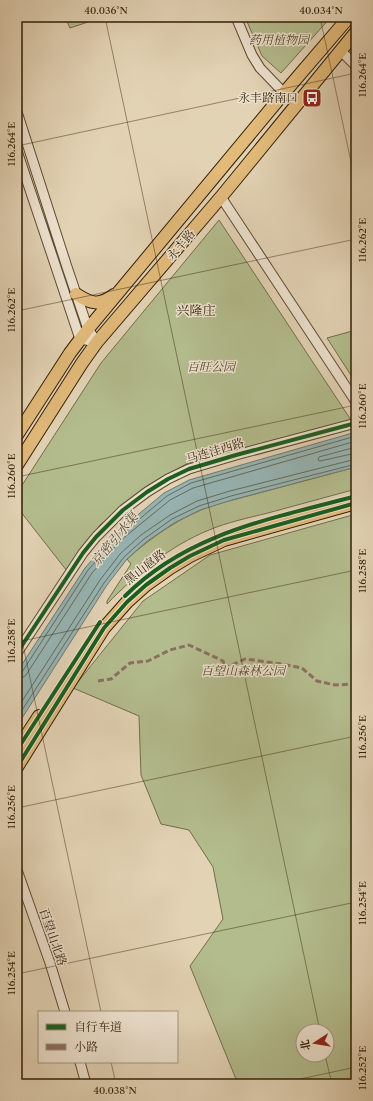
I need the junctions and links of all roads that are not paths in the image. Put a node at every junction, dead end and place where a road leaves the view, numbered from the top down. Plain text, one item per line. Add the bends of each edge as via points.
1 (236, 17) edge
2 (349, 17) edge
3 (356, 32) edge
4 (341, 50) junction
5 (356, 66) edge
6 (284, 93) junction
7 (17, 112) edge
8 (17, 151) edge
9 (221, 197) junction
10 (120, 292) junction
11 (76, 294) junction
12 (88, 329) junction
13 (80, 339) junction
14 (98, 342) junction
15 (356, 402) edge
16 (356, 423) edge
17 (17, 435) edge
18 (17, 465) edge
19 (356, 496) edge
20 (356, 503) edge
21 (17, 653) edge
22 (17, 750) edge
23 (17, 767) edge
24 (17, 870) edge
25 (64, 1011) edge
26 (80, 1063) edge
27 (86, 1084) edge

1 - 6 street via 260,68
2 - 6 main road, 永丰路
3 - 4 main road, 永丰路
4 - 5 street
4 - 9 main road, 永丰路
6 - 10 main road, 永丰路
7 - 11 street
8 - 13 street
9 - 14 main road, 永丰路
9 - 15 street
10 - 11 main road via 98,303 87,302
10 - 12 main road, 永丰路
11 - 12 street
12 - 13 main road, 永丰路
12 - 14 street
13 - 14 street
13 - 17 main road, 永丰路
14 - 18 main road, 永丰路
16 - 21 street, 马连洼西路 via 189,469 147,492 123,510 96,536
19 - 22 main road, 黑山扈路 via 230,530 166,562 136,585 98,624
20 - 23 main road, 黑山扈路 via 224,540 190,556 146,585 104,628
24 - 25 street, 百望山北路 via 50,963
26 - 27 street

